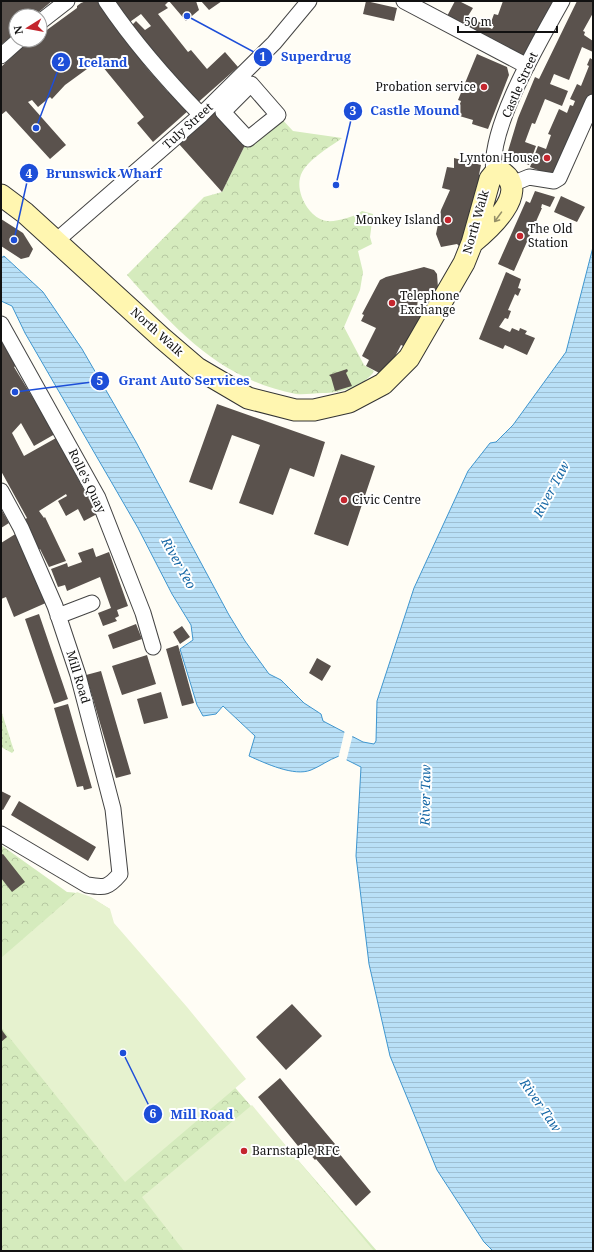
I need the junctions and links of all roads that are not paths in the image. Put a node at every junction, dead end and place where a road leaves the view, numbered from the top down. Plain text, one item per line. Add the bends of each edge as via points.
1 (67, 1) edge
2 (106, 1) edge
3 (309, 1) edge
4 (404, 1) edge
5 (562, 1) edge
6 (431, 7) edge
7 (48, 16) edge
8 (10, 48) edge
9 (1, 56) edge
10 (527, 66) junction
11 (593, 102) edge
12 (201, 116) junction
13 (494, 174) junction
14 (512, 184) junction
15 (1, 195) edge
16 (56, 242) junction
17 (472, 243) junction
18 (1, 324) edge
19 (1, 491) edge
20 (92, 603) dead end
21 (58, 616) junction
22 (153, 647) dead end
23 (1, 834) edge

1 - 7 street
2 - 12 street via 128,35
3 - 12 street, Tuly Street via 274,43
4 - 6 street
5 - 10 street, Castle Street
6 - 10 street via 470,38
8 - 9 street
10 - 13 street, Castle Street via 496,142 493,157
11 - 14 street via 559,178 554,181 529,177
12 - 16 street, Tuly Street
13 - 14 street via 503,173
13 - 17 street, North Walk via 488,184
14 -> 17 street via 510,199 499,217
15 - 16 street, North Walk
16 - 17 street, North Walk via 197,368 248,398 295,410 319,409 349,402 383,384 401,368 464,263
18 - 22 street, Rolle's Quay via 98,498 143,613
19 - 21 street, Mill Road via 26,538
20 - 21 street
21 - 23 street, Mill Road via 78,675 107,782 113,809 120,874 103,888 88,885

